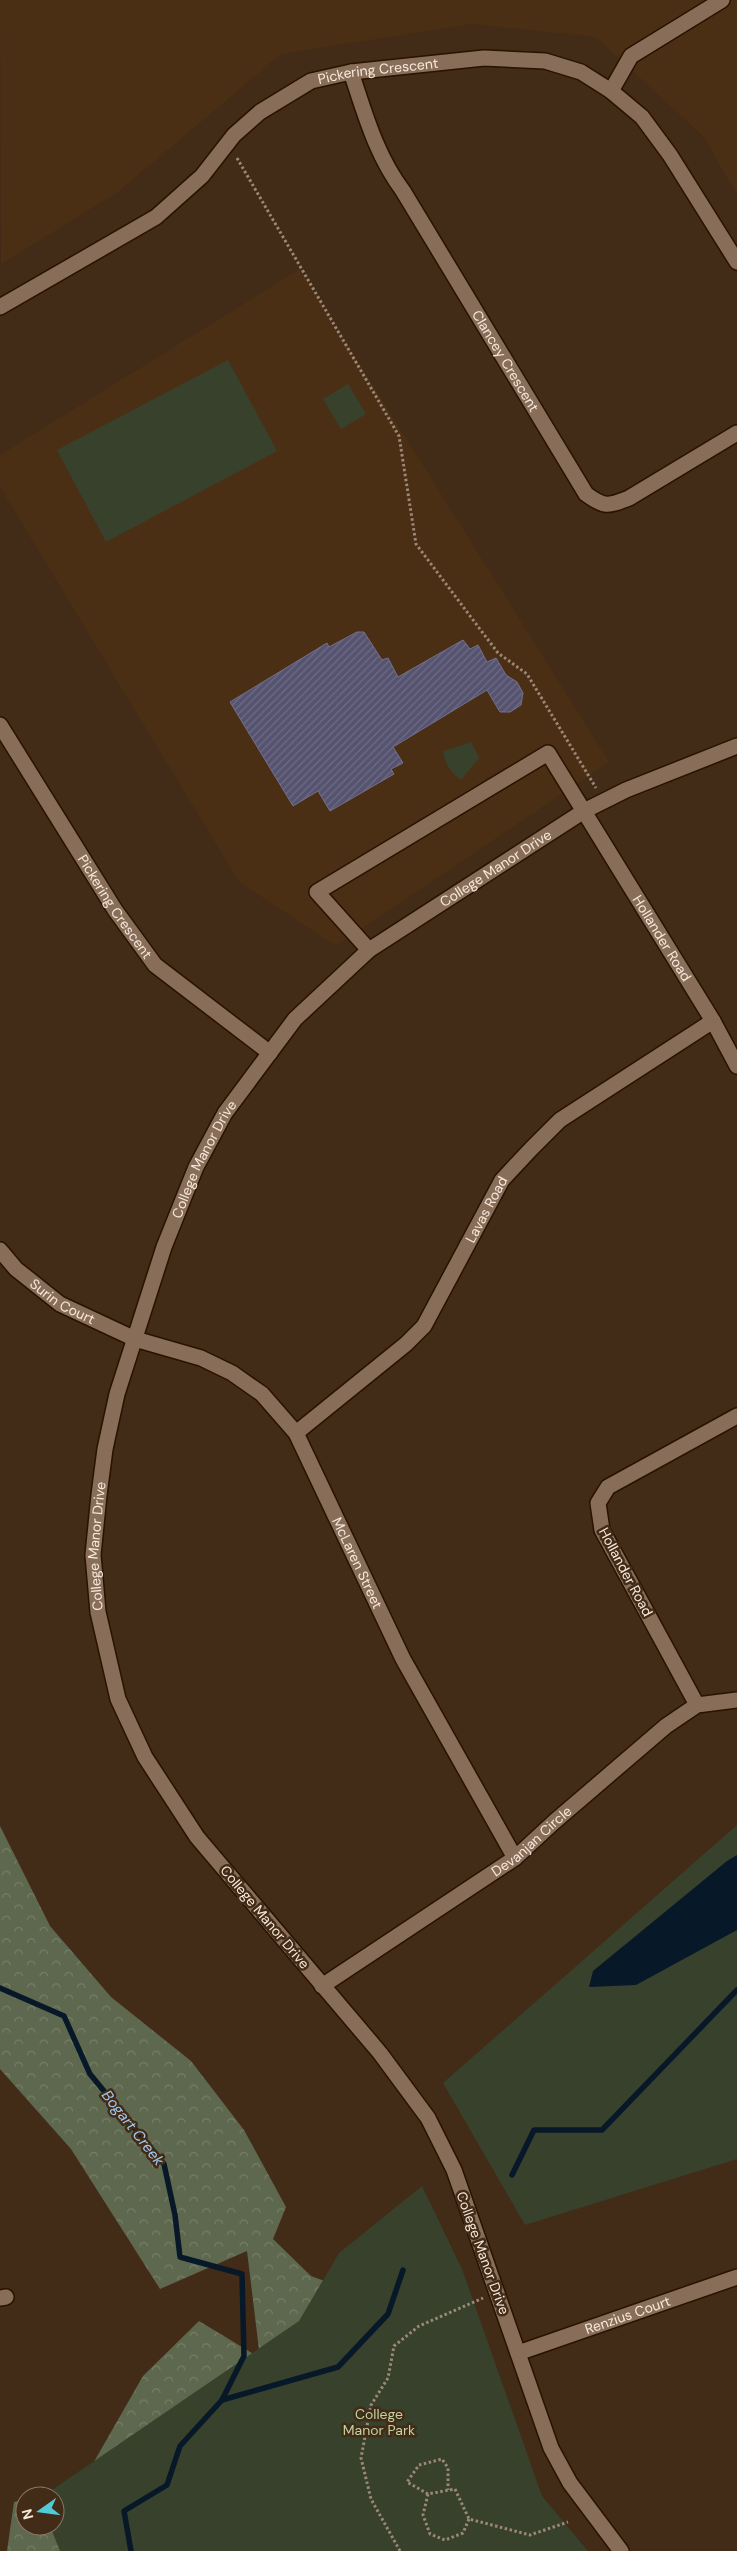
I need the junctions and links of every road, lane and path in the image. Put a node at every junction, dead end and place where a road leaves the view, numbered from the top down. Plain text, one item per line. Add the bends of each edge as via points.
1 (722, 0) edge
2 (351, 72) junction
3 (611, 90) junction
4 (228, 143) junction
5 (737, 262) edge
6 (0, 307) edge
7 (737, 433) edge
8 (0, 725) edge
9 (737, 746) edge
10 (605, 801) junction
11 (584, 811) junction
12 (369, 950) junction
13 (713, 1021) junction
14 (270, 1053) junction
15 (737, 1066) edge
16 (0, 1250) edge
17 (135, 1339) junction
18 (737, 1416) edge
19 (296, 1433) junction
20 (737, 1700) edge
21 (697, 1706) junction
22 (516, 1858) junction
23 (322, 1986) junction
24 (737, 2276) edge
25 (498, 2293) junction
26 (518, 2353) junction
27 (448, 2490) junction
28 (428, 2494) junction
29 (469, 2519) junction
30 (568, 2522) dead end
31 (400, 2551) edge
32 (621, 2551) edge

1 - 3 street via 631,56
2 - 3 street, Pickering Crescent via 484,58 546,61 582,72
2 - 4 street, Pickering Crescent via 311,81 284,96 260,112
2 - 7 street, Clancey Crescent via 369,129 387,170 403,191 586,494 600,504 614,504 629,498
3 - 5 street, Pickering Crescent via 642,117 670,155
4 - 6 street, Pickering Crescent via 202,176 156,217
4 - 10 path via 399,436 416,544 498,653 527,674
8 - 14 street, Pickering Crescent via 115,910 155,965
9 - 10 street, College Manor Drive
10 - 11 street, College Manor Drive
11 - 12 street, College Manor Drive
11 - 12 street, Hollander Road via 548,753 317,892
11 - 13 street, Hollander Road
12 - 14 street, College Manor Drive via 295,1019
13 - 15 street, Hollander Road
13 - 19 street, Lavas Road via 560,1120 536,1143 502,1180 424,1326
14 - 17 street, College Manor Drive via 225,1113 196,1167 164,1246
16 - 17 street, Surin Court via 16,1269 60,1304
17 - 19 street, McLaren Street via 200,1358 232,1373 262,1394
17 - 23 street, College Manor Drive via 117,1394 105,1449 93,1555 98,1612 118,1699 145,1757 196,1837
18 - 21 street, Hollander Road via 608,1487 598,1503 602,1530
19 - 22 street, McLaren Street via 403,1659
20 - 21 street, Devanjan Circle
21 - 22 street, Devanjan Circle via 666,1726
22 - 23 street, Devanjan Circle
23 - 25 street, College Manor Drive via 380,2054 428,2118 454,2170
24 - 26 street, Renzius Court
25 - 26 street, College Manor Drive
25 - 31 path via 419,2326 394,2346 388,2378 371,2405 361,2458 372,2499
26 - 32 street, College Manor Drive via 551,2448 570,2482
27 - 28 path
27 - 28 path via 448,2468 442,2459 419,2465 407,2482
27 - 29 path via 455,2489
28 - 29 path via 423,2515 430,2534 445,2540 463,2533
29 - 30 path via 530,2535

